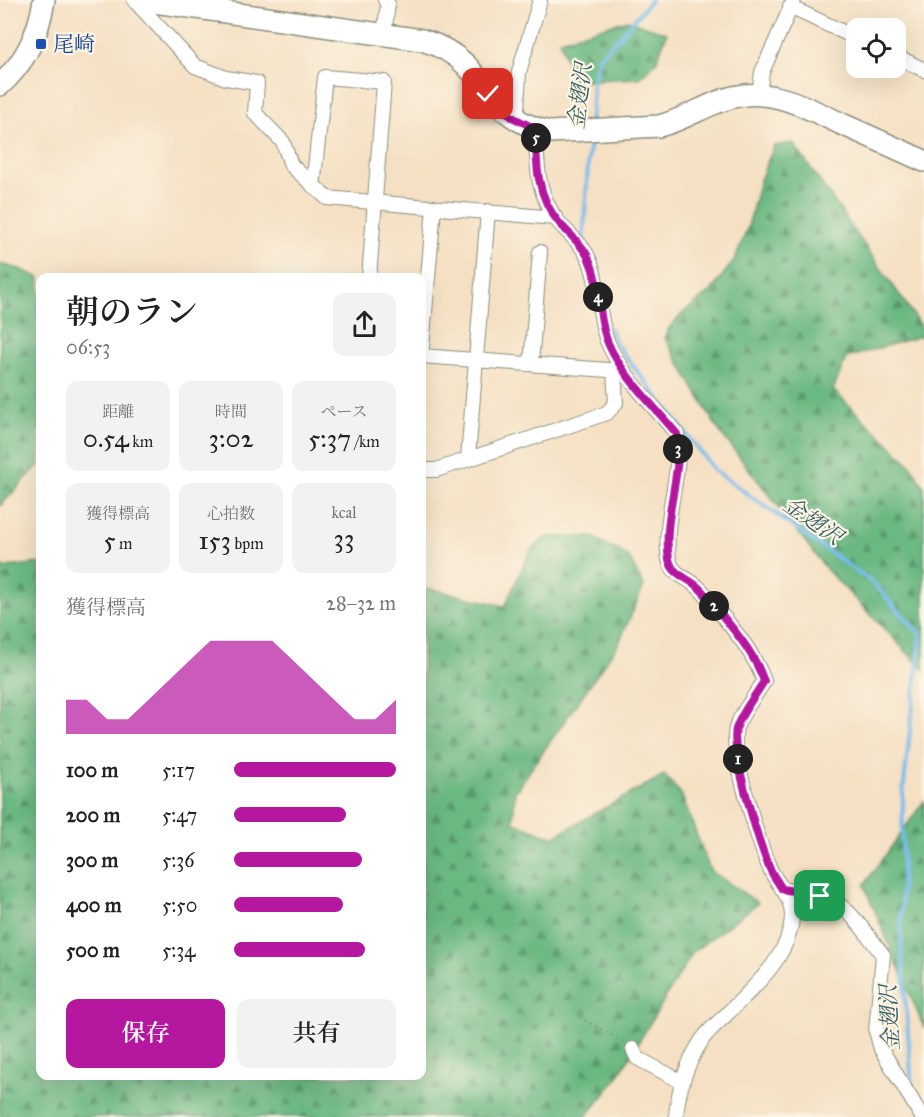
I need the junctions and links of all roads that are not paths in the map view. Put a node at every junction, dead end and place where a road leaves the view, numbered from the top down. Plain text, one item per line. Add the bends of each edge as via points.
1 (44, 0) edge
2 (134, 0) edge
3 (140, 0) edge
4 (385, 0) edge
5 (540, 0) edge
6 (792, 4) edge
7 (846, 33) edge
8 (384, 34) junction
9 (906, 61) edge
10 (924, 70) edge
11 (0, 85) edge
12 (759, 95) junction
13 (512, 117) junction
14 (536, 129) junction
15 (924, 161) edge
16 (313, 186) junction
17 (375, 202) junction
18 (434, 207) junction
19 (488, 211) junction
20 (555, 218) junction
21 (540, 252) dead end
22 (369, 273) edge
23 (426, 301) edge
24 (426, 356) edge
25 (477, 360) junction
26 (531, 364) junction
27 (619, 371) junction
28 (468, 458) junction
29 (426, 470) edge
30 (782, 889) junction
31 (633, 1049) road end
32 (682, 1082) junction
33 (676, 1117) edge
34 (922, 1117) edge

1 - 11 main road via 28,50
2 - 16 street via 195,66 226,78 257,83 255,113 283,142 291,165
3 - 8 main road
4 - 8 street via 388,4
5 - 13 street via 519,72 517,109
6 - 7 street
6 - 12 street via 762,72
8 - 13 main road via 439,45 456,56
9 - 10 street
12 - 14 main road via 726,98 659,126 550,132
12 - 15 main road via 799,105
13 - 14 main road
14 - 20 street via 537,173 542,196
16 - 17 street via 327,198
16 - 17 street via 325,77 384,82
17 - 18 street
17 - 22 street
18 - 19 street
18 - 23 street
19 - 20 street
19 - 25 street
20 - 27 street via 589,257 601,320
21 - 26 street
24 - 25 street
25 - 26 street
25 - 28 street
26 - 27 street
27 - 28 street via 616,403 607,413
27 - 30 street via 677,434 669,560 676,573 698,587 738,635 764,681 744,711 735,739 761,846
28 - 29 street
30 - 32 street via 791,901 789,938 760,981 702,1039
30 - 34 street via 837,903 883,955 876,1031 881,1049
31 - 32 street via 637,1058
32 - 33 street

